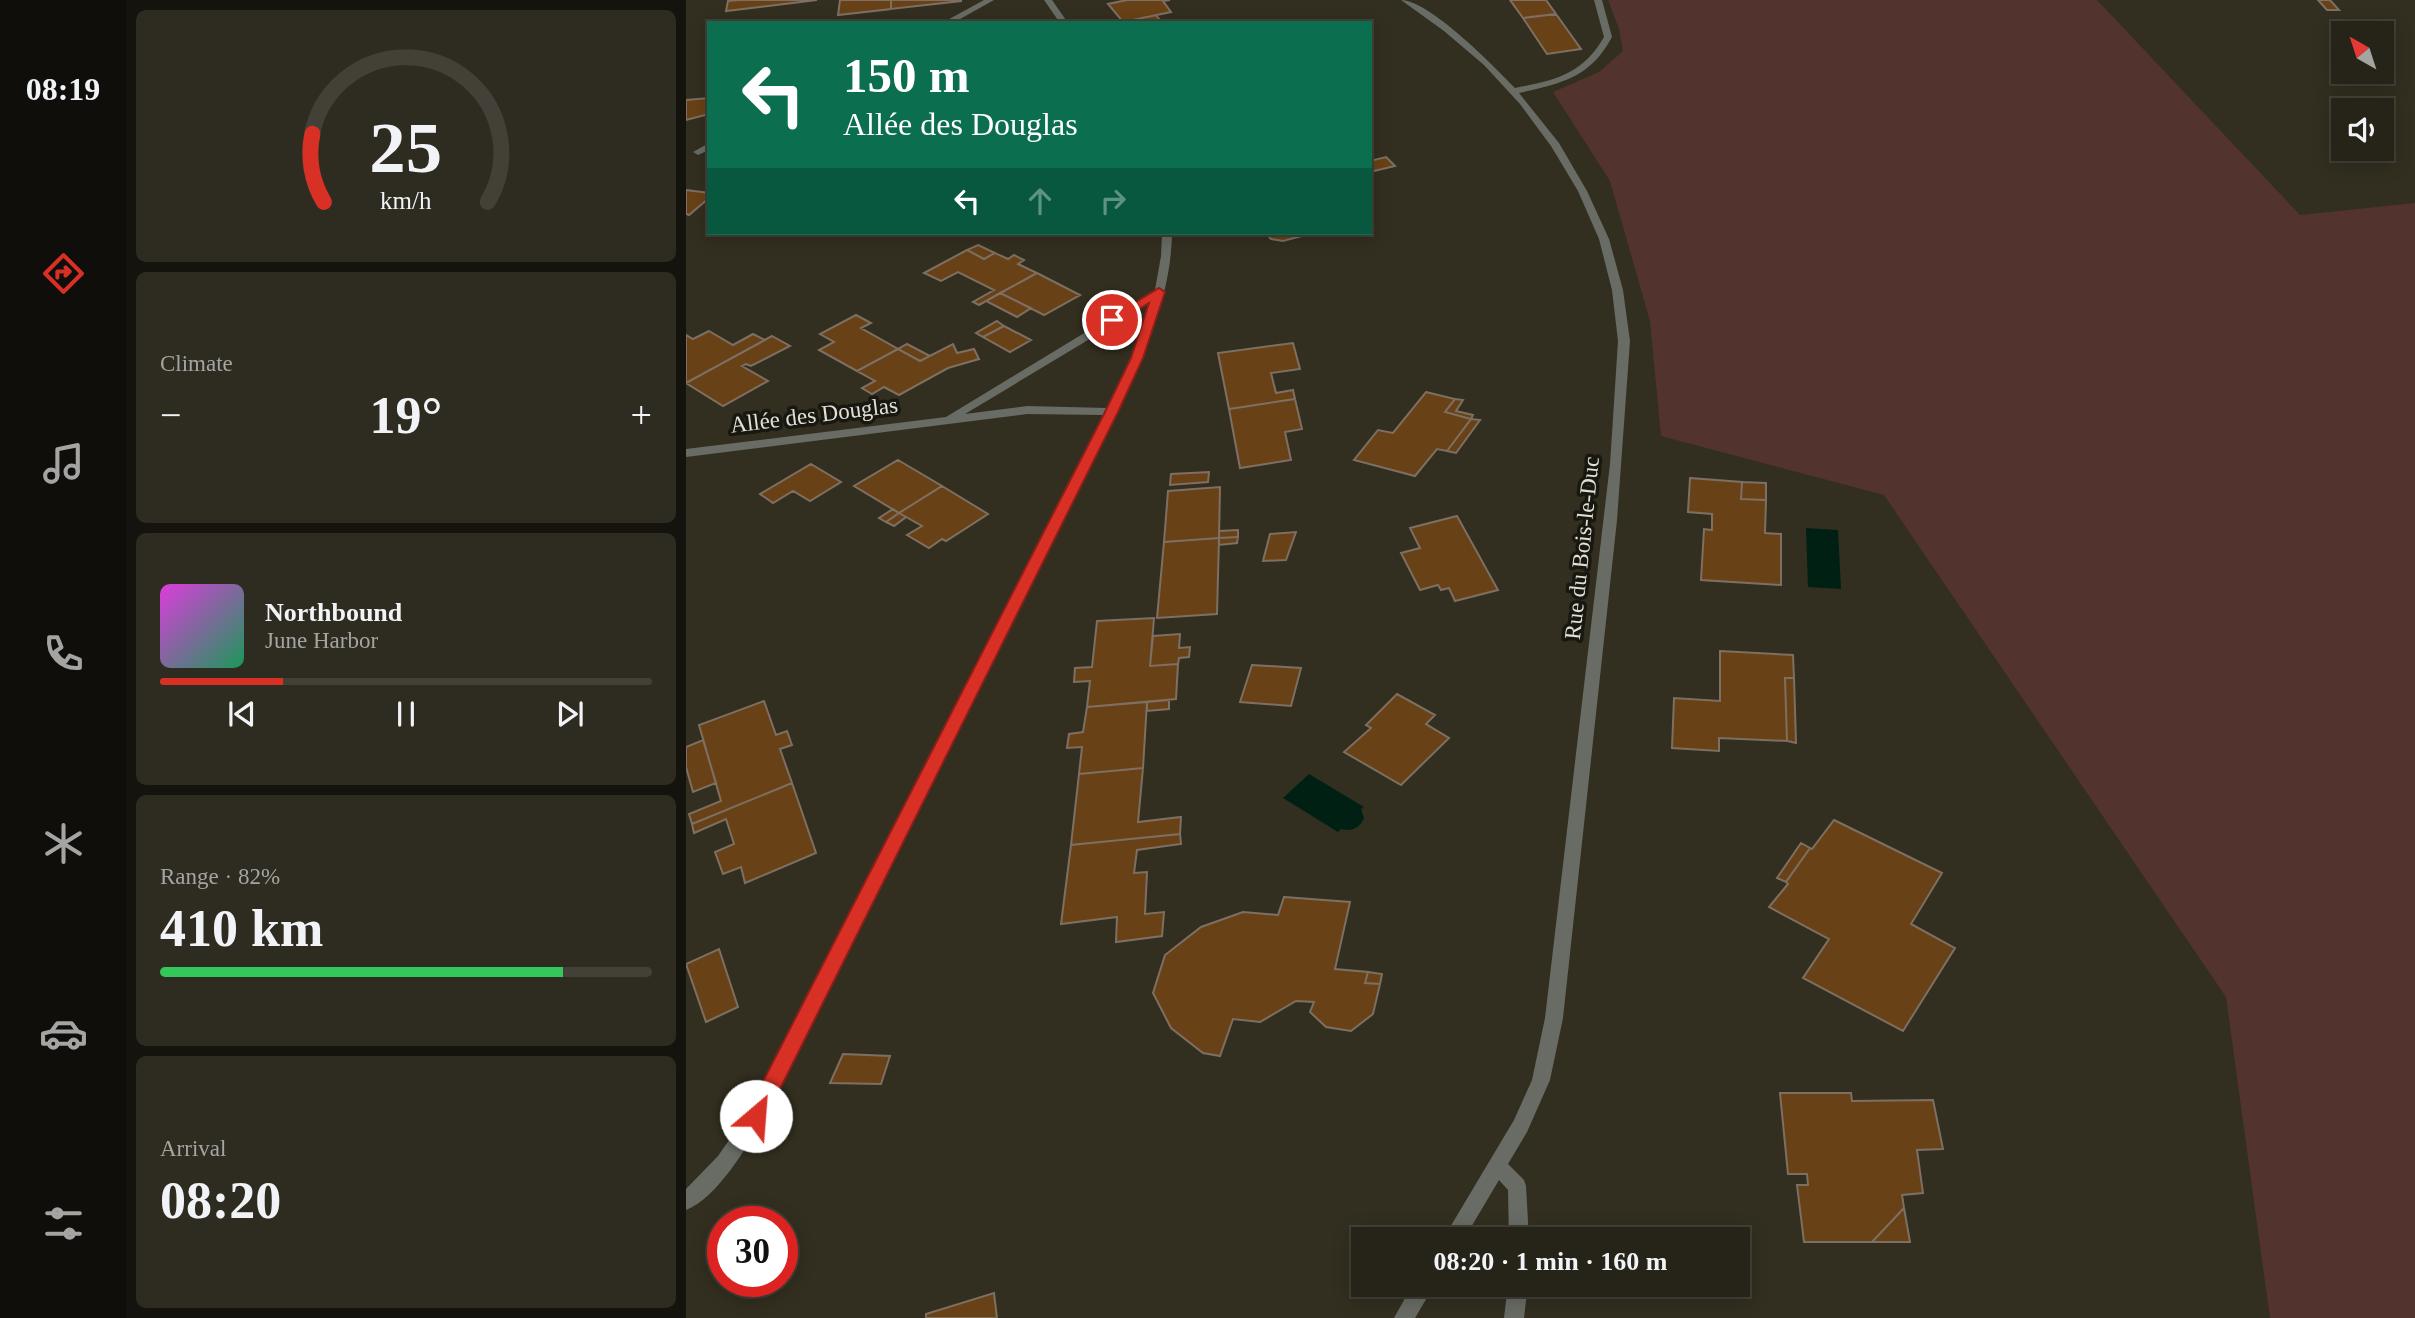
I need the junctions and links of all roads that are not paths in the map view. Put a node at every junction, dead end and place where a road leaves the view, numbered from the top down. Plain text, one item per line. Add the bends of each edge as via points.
1 (990, 0) edge
2 (1048, 0) edge
3 (1405, 0) edge
4 (1598, 0) edge
5 (950, 21) edge
6 (1063, 21) edge
7 (1515, 91) junction
8 (707, 147) edge
9 (698, 152) dead end
10 (1167, 235) edge
11 (1159, 292) junction
12 (1111, 412) junction
13 (948, 420) junction
14 (686, 453) edge
15 (1498, 1167) junction
16 (691, 1197) edge
17 (1460, 1227) edge
18 (1519, 1227) edge
19 (1417, 1297) edge
20 (1516, 1297) edge
21 (1404, 1318) edge
22 (1514, 1318) edge

1 - 5 street
2 - 6 street
3 - 7 street, Rue du Bois-le-Duc via 1461,39
4 - 7 street via 1608,37 1588,67 1557,81
7 - 15 street, Rue du Bois-le-Duc via 1555,143 1593,215 1607,253 1624,341 1618,449 1554,1018 1541,1080
8 - 9 street
10 - 11 street
11 - 12 street via 1137,358
11 - 13 street, Allée des Douglas
12 - 13 street, Allée des Douglas via 1027,410
12 - 16 street via 756,1116 730,1155
13 - 14 street, Allée des Douglas
15 - 17 street, Rue du Bois-le-Duc
15 - 18 street via 1517,1186
19 - 21 street
20 - 22 street

